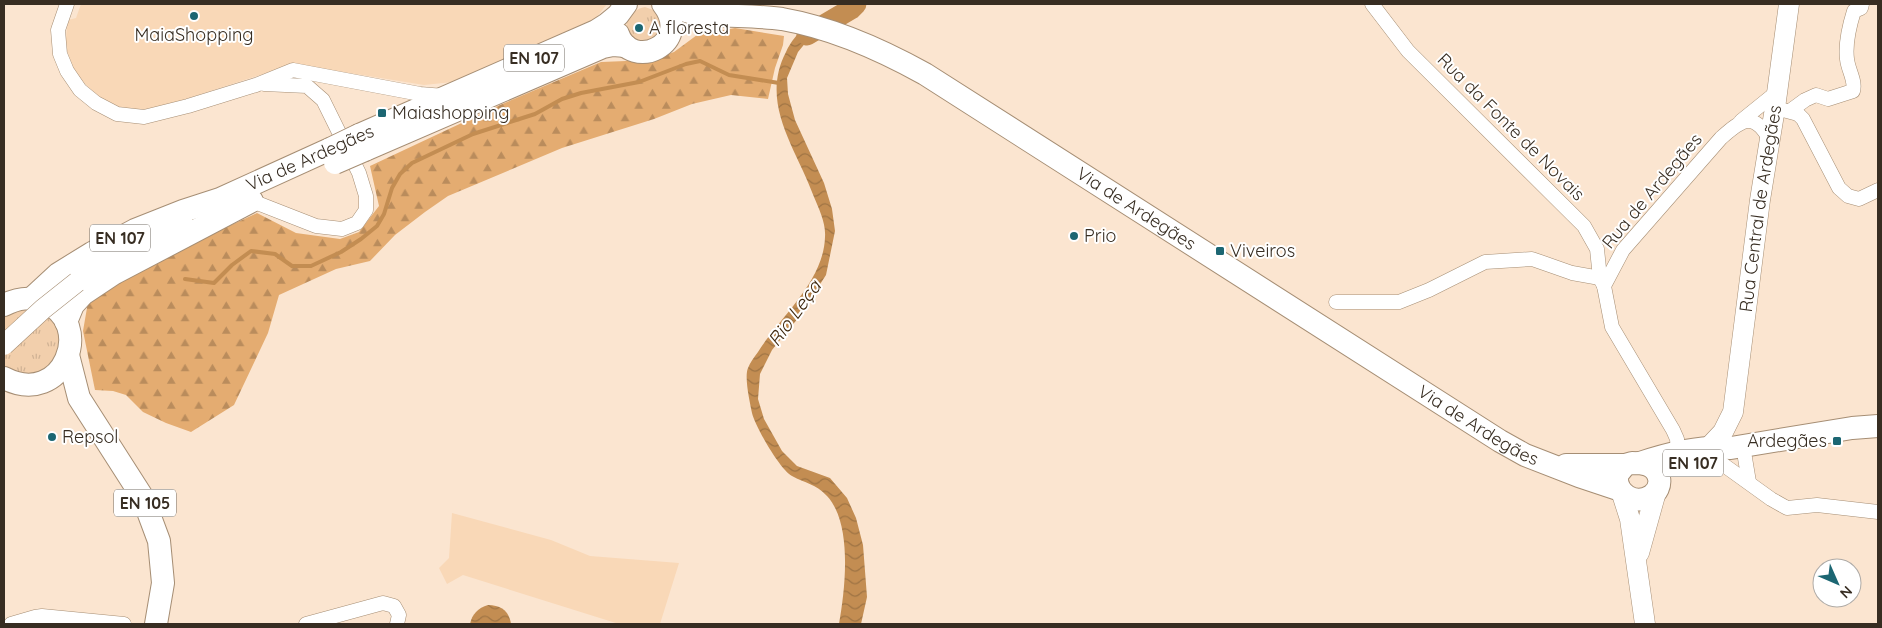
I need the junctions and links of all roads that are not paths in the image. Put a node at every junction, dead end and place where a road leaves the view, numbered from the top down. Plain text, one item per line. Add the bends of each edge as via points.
1 (67, 4) edge
2 (664, 4) edge
3 (1372, 4) edge
4 (1788, 4) edge
5 (1861, 6) edge
6 (622, 7) edge
7 (729, 16) junction
8 (671, 34) junction
9 (626, 46) junction
10 (256, 84) junction
11 (447, 96) junction
12 (1781, 103) junction
13 (1744, 121) junction
14 (1770, 140) junction
15 (362, 143) junction
16 (332, 156) junction
17 (1878, 190) edge
18 (235, 203) junction
19 (1602, 282) junction
20 (16, 298) edge
21 (1336, 302) dead end
22 (66, 322) junction
23 (4, 345) edge
24 (68, 355) junction
25 (46, 380) junction
26 (7, 382) edge
27 (79, 398) junction
28 (1733, 412) junction
29 (1878, 426) edge
30 (1724, 450) junction
31 (1678, 453) junction
32 (1550, 464) junction
33 (1633, 464) junction
34 (1749, 482) junction
35 (1657, 490) junction
36 (1620, 491) junction
37 (1878, 512) edge
38 (1638, 560) junction
39 (89, 623) edge
40 (11, 624) edge
41 (124, 624) edge
42 (156, 624) edge
43 (306, 624) edge
44 (397, 624) edge
45 (1645, 624) edge

1 - 10 street via 58,30 60,54 67,71 80,90 117,114 144,117
2 - 7 main road, Via de Ardegães / EN 107 via 692,12
2 - 8 main road, Via de Ardegães / EN 107 via 672,23
3 - 19 street, Rua da Fonte de Novais via 1408,51 1584,226 1597,249
4 - 12 street, Rua Central de Ardegães
5 - 12 street, Rua de Ardegães via 1854,11 1848,32 1847,59 1853,91 1828,99 1816,96
6 - 9 main road, Via de Ardegães / EN 107 via 616,26
6 - 11 main road, Via de Ardegães / EN 107 via 607,24 596,30
7 - 8 main road, Via de Ardegães / EN 107 via 688,23
7 - 32 main road, Via de Ardegães / EN 107 via 805,24 859,40 896,57 1500,441
8 - 9 main road, Via de Ardegães / EN 107 via 656,50 640,52
9 - 15 main road, Via de Ardegães / EN 107 via 603,47
10 - 11 street via 293,70 420,94
10 - 18 street via 306,86 323,100 360,174 366,210 357,223 342,229 316,226
11 - 15 main road, Via de Ardegães / EN 107
12 - 13 street, Rua de Ardegães
12 - 14 street, Rua Central de Ardegães
12 - 17 street via 1803,119 1839,188 1848,196 1859,199
13 - 14 street via 1761,127
13 - 19 street, Rua de Ardegães via 1721,138 1624,250
14 - 28 street, Rua Central de Ardegães
15 - 16 main road, Via de Ardegães / EN 107, bridge
16 - 18 main road, Via de Ardegães / EN 107
16 - 18 main road, Via de Ardegães / EN 107
18 - 20 main road, Via de Ardegães / EN 107 via 183,210 134,230
18 - 22 main road, Via de Ardegães / EN 107 via 83,294 73,305
18 - 23 street, Via de Ardegães / EN 107, bridge via 130,249 77,282
19 - 21 street via 1532,259 1485,262 1399,302
19 - 31 street via 1612,327 1673,430
20 - 22 main road via 48,304
22 - 24 main road, EN 105 via 70,332
24 - 25 main road via 60,370
24 - 27 main road, EN 105
25 - 26 main road via 30,385
25 - 27 main road, EN 105
27 - 42 main road, EN 105 via 143,498 159,541 163,583
28 - 30 street, Rua Central de Ardegães
28 - 30 street, Rua Central de Ardegães via 1723,432
29 - 30 main road, EN 107
30 - 31 main road, EN 107
30 - 34 street
30 - 34 street
30 - 35 main road, EN 107 via 1682,466
31 - 33 main road, EN 107
32 - 33 main road, Via de Ardegães / EN 107
32 - 36 main road, Via de Ardegães / EN 107
33 - 35 main road, EN 107 via 1654,468 1660,480
33 - 36 main road via 1617,475
34 - 37 street via 1771,500 1788,508 1817,505
35 - 36 main road, EN 107 via 1644,499 1628,497
35 - 38 street
36 - 38 street via 1630,519
38 - 45 street
39 - 40 street via 42,616
39 - 41 street
43 - 44 street via 383,603 394,606 399,615

